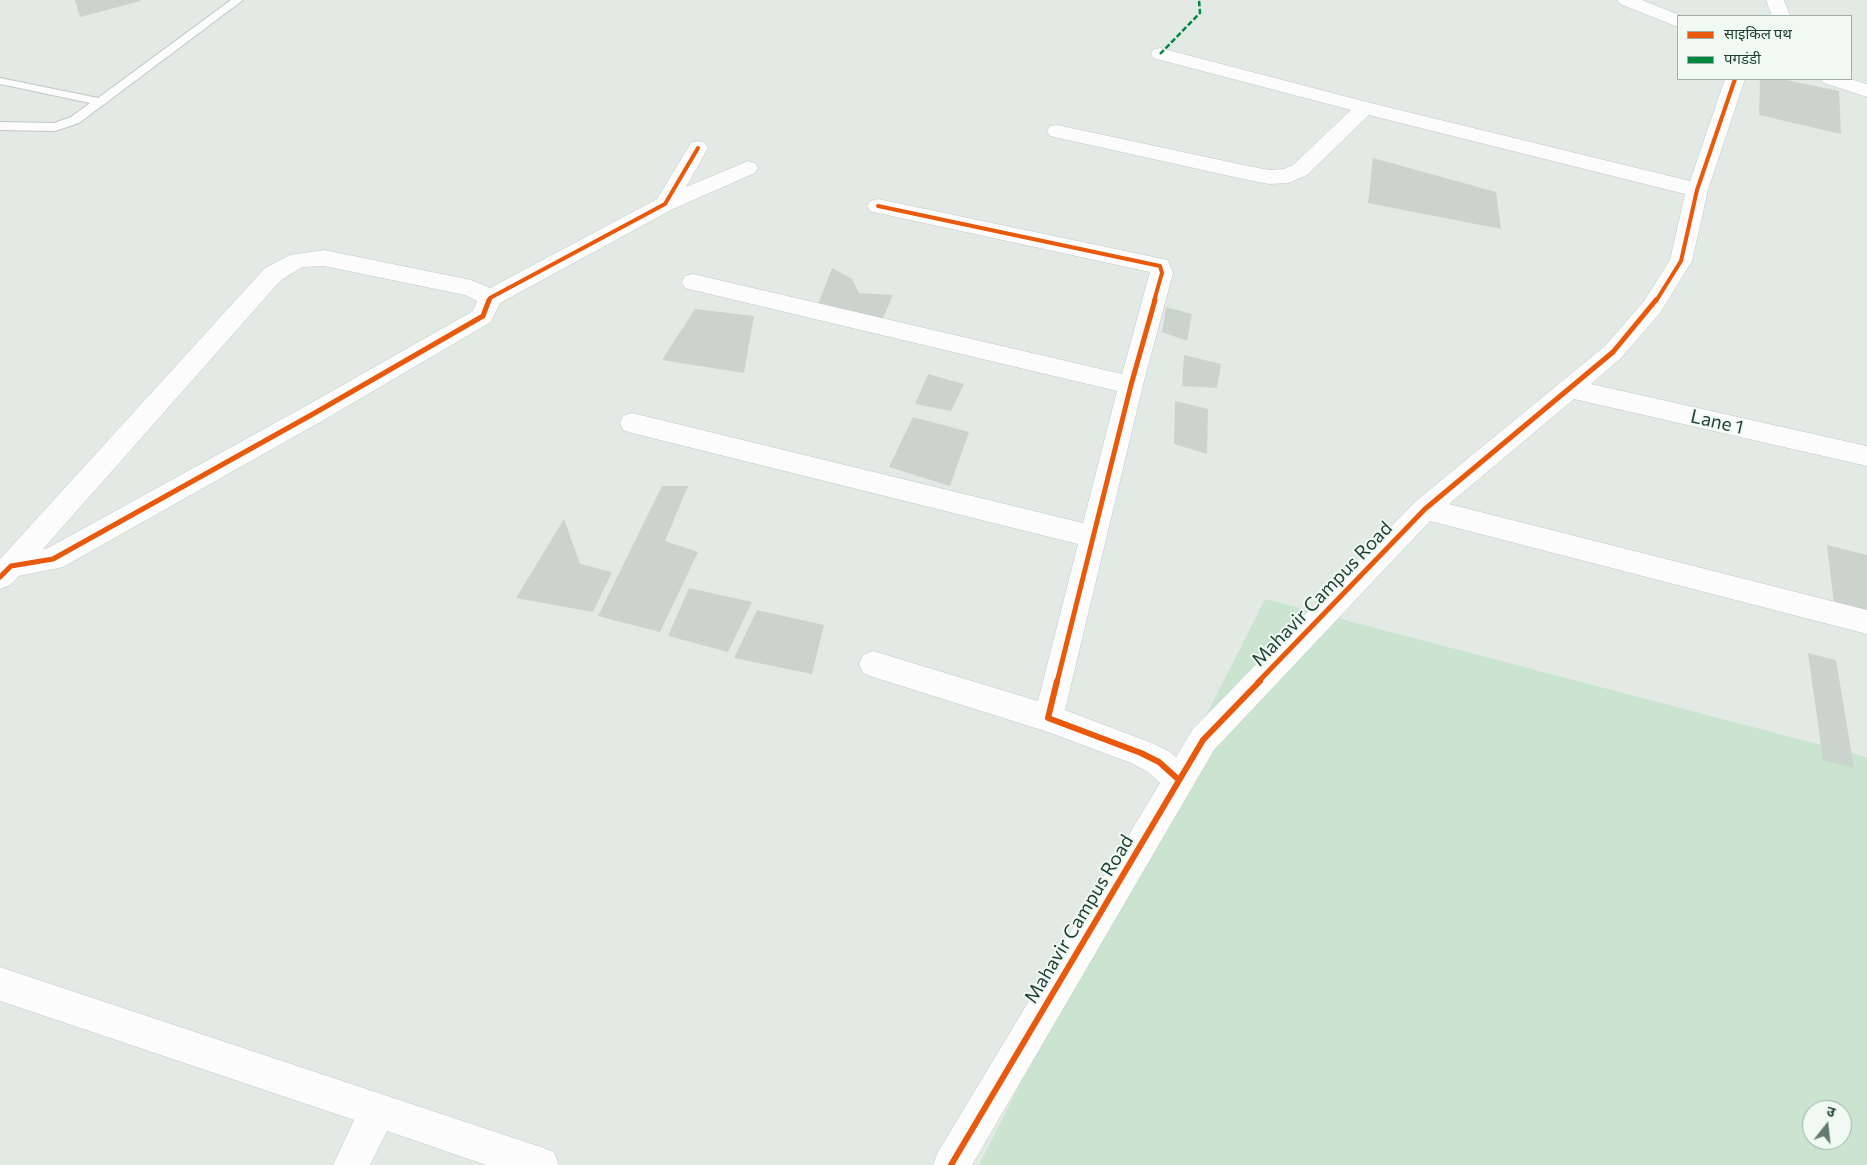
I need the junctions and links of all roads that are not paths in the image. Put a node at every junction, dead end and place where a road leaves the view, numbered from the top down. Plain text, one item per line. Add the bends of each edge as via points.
1 (238, 0) edge
2 (1626, 0) edge
3 (1775, 0) edge
4 (1781, 15) edge
5 (1677, 21) edge
6 (1160, 54) dead end
7 (1735, 80) edge
8 (1835, 80) edge
9 (0, 81) edge
10 (1867, 91) edge
11 (101, 102) junction
12 (1365, 108) junction
13 (0, 126) edge
14 (1057, 131) dead end
15 (698, 148) dead end
16 (748, 168) dead end
17 (1697, 190) junction
18 (665, 204) junction
19 (878, 206) dead end
20 (693, 282) dead end
21 (490, 298) junction
22 (1131, 385) junction
23 (1568, 388) junction
24 (632, 423) dead end
25 (1867, 456) edge
26 (1425, 510) junction
27 (1094, 537) junction
28 (5, 572) edge
29 (1867, 622) edge
30 (873, 664) dead end
31 (1048, 718) junction
32 (1179, 780) junction
33 (5, 994) edge
34 (378, 1110) junction
35 (351, 1165) edge
36 (540, 1165) edge
37 (951, 1165) edge

1 - 11 lane
2 - 5 street
3 - 4 street
6 - 12 street
7 - 17 street, Mahavir Campus Road
8 - 10 street
9 - 11 lane
11 - 13 lane via 75,120 55,126
12 - 14 street via 1300,170 1288,176 1248,173
12 - 17 street
15 - 18 street
16 - 18 street
17 - 23 street, Mahavir Campus Road via 1681,261 1652,307 1613,352
18 - 21 street
19 - 22 street via 1160,266 1162,273
20 - 22 street
21 - 28 street via 483,316 313,414 53,559
21 - 28 street via 471,288 324,258 298,260 273,274
22 - 27 street
23 - 25 street, Lane 1
23 - 26 street, Mahavir Campus Road
24 - 27 street
26 - 29 street
26 - 32 street, Mahavir Campus Road via 1203,740
27 - 31 street
30 - 31 street
31 - 32 street via 1141,753 1159,762
32 - 37 street, Mahavir Campus Road
33 - 34 street
34 - 35 street
34 - 36 street

